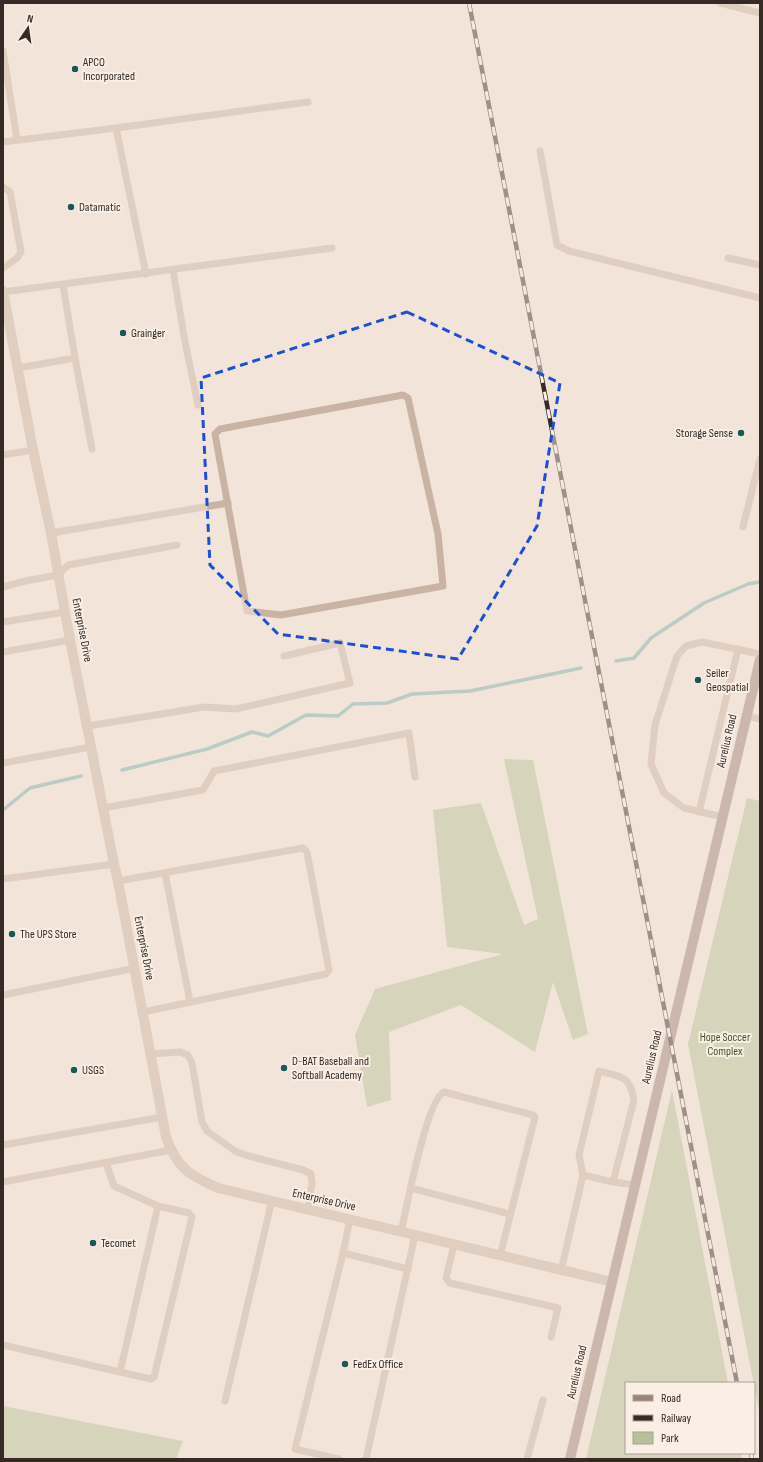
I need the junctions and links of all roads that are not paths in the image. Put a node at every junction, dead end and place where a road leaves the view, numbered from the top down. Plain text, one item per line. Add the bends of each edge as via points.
1 (720, 3) edge
2 (756, 3) edge
3 (757, 12) edge
4 (3, 51) edge
5 (308, 102) dead end
6 (116, 128) junction
7 (17, 139) junction
8 (3, 142) edge
9 (540, 151) dead end
10 (3, 187) edge
11 (332, 248) dead end
12 (728, 258) dead end
13 (760, 265) edge
14 (3, 268) edge
15 (173, 270) junction
16 (146, 274) junction
17 (63, 285) junction
18 (3, 292) edge
19 (760, 298) edge
20 (75, 358) junction
21 (18, 368) junction
22 (198, 405) dead end
23 (33, 450) junction
24 (92, 450) dead end
25 (3, 455) edge
26 (760, 459) edge
27 (228, 503) junction
28 (742, 527) dead end
29 (51, 533) junction
30 (177, 545) dead end
31 (58, 575) junction
32 (3, 587) edge
33 (65, 612) junction
34 (3, 622) edge
35 (70, 640) junction
36 (738, 649) junction
37 (3, 652) edge
38 (760, 654) edge
39 (284, 656) dead end
40 (760, 660) edge
41 (747, 716) junction
42 (760, 719) edge
43 (88, 726) junction
44 (91, 747) junction
45 (3, 762) edge
46 (415, 777) dead end
47 (103, 808) junction
48 (699, 812) junction
49 (723, 817) junction
50 (114, 864) junction
51 (165, 873) junction
52 (3, 879) edge
53 (118, 881) junction
54 (135, 968) junction
55 (3, 995) edge
56 (190, 1002) junction
57 (143, 1012) junction
58 (151, 1054) junction
59 (162, 1117) junction
60 (3, 1145) edge
61 (171, 1150) junction
62 (106, 1163) junction
63 (583, 1175) junction
64 (3, 1182) edge
65 (613, 1182) junction
66 (635, 1185) junction
67 (411, 1188) junction
68 (272, 1200) junction
69 (158, 1206) junction
70 (308, 1209) junction
71 (510, 1214) junction
72 (350, 1219) junction
73 (401, 1232) junction
74 (415, 1235) junction
75 (454, 1245) junction
76 (343, 1253) junction
77 (500, 1256) junction
78 (408, 1269) junction
79 (561, 1271) junction
80 (612, 1282) junction
81 (551, 1337) dead end
82 (3, 1345) edge
83 (120, 1372) junction
84 (543, 1400) dead end
85 (226, 1401) dead end
86 (339, 1459) edge
87 (366, 1459) edge
88 (527, 1459) edge
89 (570, 1459) edge

1 - 3 lane
2 - 3 lane
4 - 7 lane
5 - 6 lane
6 - 7 lane
6 - 16 lane
7 - 8 lane
9 - 19 lane via 558,245 569,252
10 - 14 lane via 10,192 21,252
11 - 15 lane
12 - 13 lane
15 - 16 lane
15 - 22 lane
16 - 17 lane
17 - 18 lane
17 - 20 lane
18 - 21 street, Enterprise Drive
20 - 21 lane
20 - 24 lane
21 - 23 street, Enterprise Drive
23 - 25 lane
23 - 29 street, Enterprise Drive
26 - 28 lane
27 - 27 lane via 247,611 281,615 443,586 438,534 406,396 220,429 216,434
27 - 29 lane
29 - 31 street, Enterprise Drive
30 - 31 lane via 68,565
31 - 32 lane
31 - 33 street, Enterprise Drive
33 - 34 lane
33 - 35 street, Enterprise Drive
35 - 37 lane
35 - 43 street, Enterprise Drive
36 - 38 lane
36 - 48 lane
36 - 48 lane via 702,642 686,646 677,656 655,725 651,764 664,793 684,808
39 - 43 lane via 340,643 350,683 236,709 204,707
40 - 41 street, Aurelius Road
41 - 42 lane
41 - 49 street, Aurelius Road
43 - 44 street, Enterprise Drive
44 - 45 lane
44 - 47 street, Enterprise Drive
46 - 47 lane via 409,733 214,771 203,790
47 - 50 street, Enterprise Drive
48 - 49 lane
49 - 66 street, Aurelius Road
50 - 52 lane
50 - 53 street, Enterprise Drive
51 - 53 lane
51 - 56 lane
51 - 56 lane via 303,848 309,860 328,972
53 - 54 street, Enterprise Drive
54 - 55 lane
54 - 57 street, Enterprise Drive
56 - 57 lane
57 - 58 street, Enterprise Drive
58 - 59 street, Enterprise Drive
58 - 70 lane via 180,1052 188,1055 192,1063 202,1122 207,1131 235,1151 311,1174
59 - 60 lane
59 - 61 street, Enterprise Drive
61 - 62 lane
61 - 68 street, Enterprise Drive via 180,1164 195,1178 218,1188
62 - 64 lane
62 - 69 lane via 114,1186
63 - 65 lane
63 - 65 lane via 579,1155 599,1071 624,1078 632,1088 634,1100
63 - 79 lane
65 - 66 lane
66 - 80 street, Aurelius Road
67 - 71 lane
67 - 71 lane via 425,1128 440,1094 444,1092 534,1116
67 - 73 lane
68 - 70 street, Enterprise Drive
68 - 85 lane
69 - 83 lane
69 - 83 lane via 189,1213 192,1217 154,1377 151,1379
70 - 72 street, Enterprise Drive
71 - 77 lane
72 - 73 street, Enterprise Drive
72 - 76 lane
73 - 74 street, Enterprise Drive
74 - 75 street, Enterprise Drive
74 - 78 lane
75 - 77 street, Enterprise Drive
75 - 81 lane via 447,1280 558,1308
76 - 78 lane
76 - 86 lane via 294,1449
77 - 79 street, Enterprise Drive
78 - 87 lane
79 - 80 street, Enterprise Drive
80 - 89 street, Aurelius Road
82 - 83 lane
84 - 88 lane

